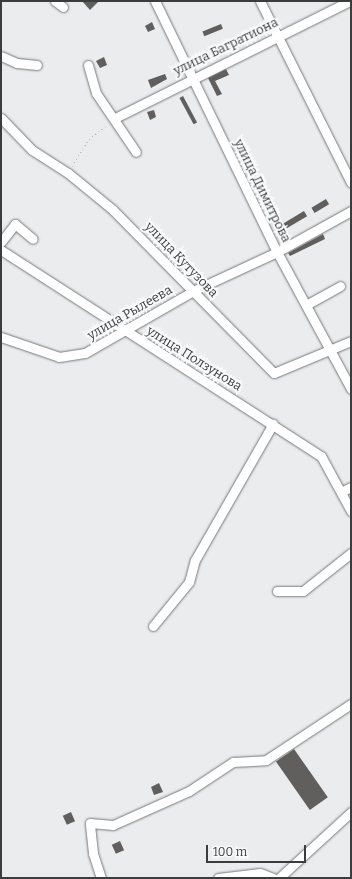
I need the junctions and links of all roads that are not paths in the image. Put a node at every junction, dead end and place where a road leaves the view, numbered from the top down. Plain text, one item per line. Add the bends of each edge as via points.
1 (155, 1) edge
2 (260, 1) edge
3 (350, 1) edge
4 (277, 36) junction
5 (1, 56) edge
6 (37, 65) dead end
7 (88, 65) dead end
8 (192, 77) junction
9 (1, 118) edge
10 (115, 118) junction
11 (136, 152) dead end
12 (351, 183) edge
13 (351, 211) edge
14 (33, 239) dead end
15 (1, 242) edge
16 (1, 250) edge
17 (277, 252) junction
18 (340, 286) dead end
19 (195, 290) junction
20 (306, 305) junction
21 (124, 330) junction
22 (1, 337) edge
23 (351, 341) edge
24 (332, 352) junction
25 (351, 389) edge
26 (273, 424) junction
27 (351, 487) edge
28 (341, 492) junction
29 (351, 511) edge
30 (351, 554) edge
31 (277, 591) dead end
32 (154, 626) dead end
33 (351, 704) edge
34 (351, 812) edge
35 (101, 878) edge
36 (218, 878) edge
37 (273, 878) edge
38 (280, 878) edge

1 - 8 street, улица Димитрова
2 - 4 street
3 - 4 street, улица Багратиона
4 - 8 street, улица Багратиона
4 - 12 street
5 - 6 street via 17,63
7 - 10 street via 96,93
8 - 10 street, улица Багратиона
8 - 17 street, улица Димитрова
9 - 19 street, улица Кутузова via 32,150 68,173
10 - 11 street
13 - 17 street, улица Рылеева
14 - 15 street via 15,224
16 - 21 street, улица Ползунова
17 - 19 street, улица Рылеева
17 - 20 street, улица Димитрова
18 - 20 street
19 - 21 street, улица Рылеева
19 - 24 street, улица Кутузова via 274,373
20 - 24 street, улица Димитрова
21 - 22 street, улица Рылеева via 85,353 59,357
21 - 26 street, улица Ползунова
23 - 24 street, улица Кутузова
24 - 25 street, улица Димитрова
26 - 28 street, улица Ползунова via 321,456
26 - 32 street via 196,560 189,582
27 - 28 street
28 - 29 street, улица Ползунова
30 - 31 street via 303,592
33 - 35 street via 266,760 234,762 189,791 113,826 90,823 93,853
34 - 38 street
36 - 37 street via 260,873

